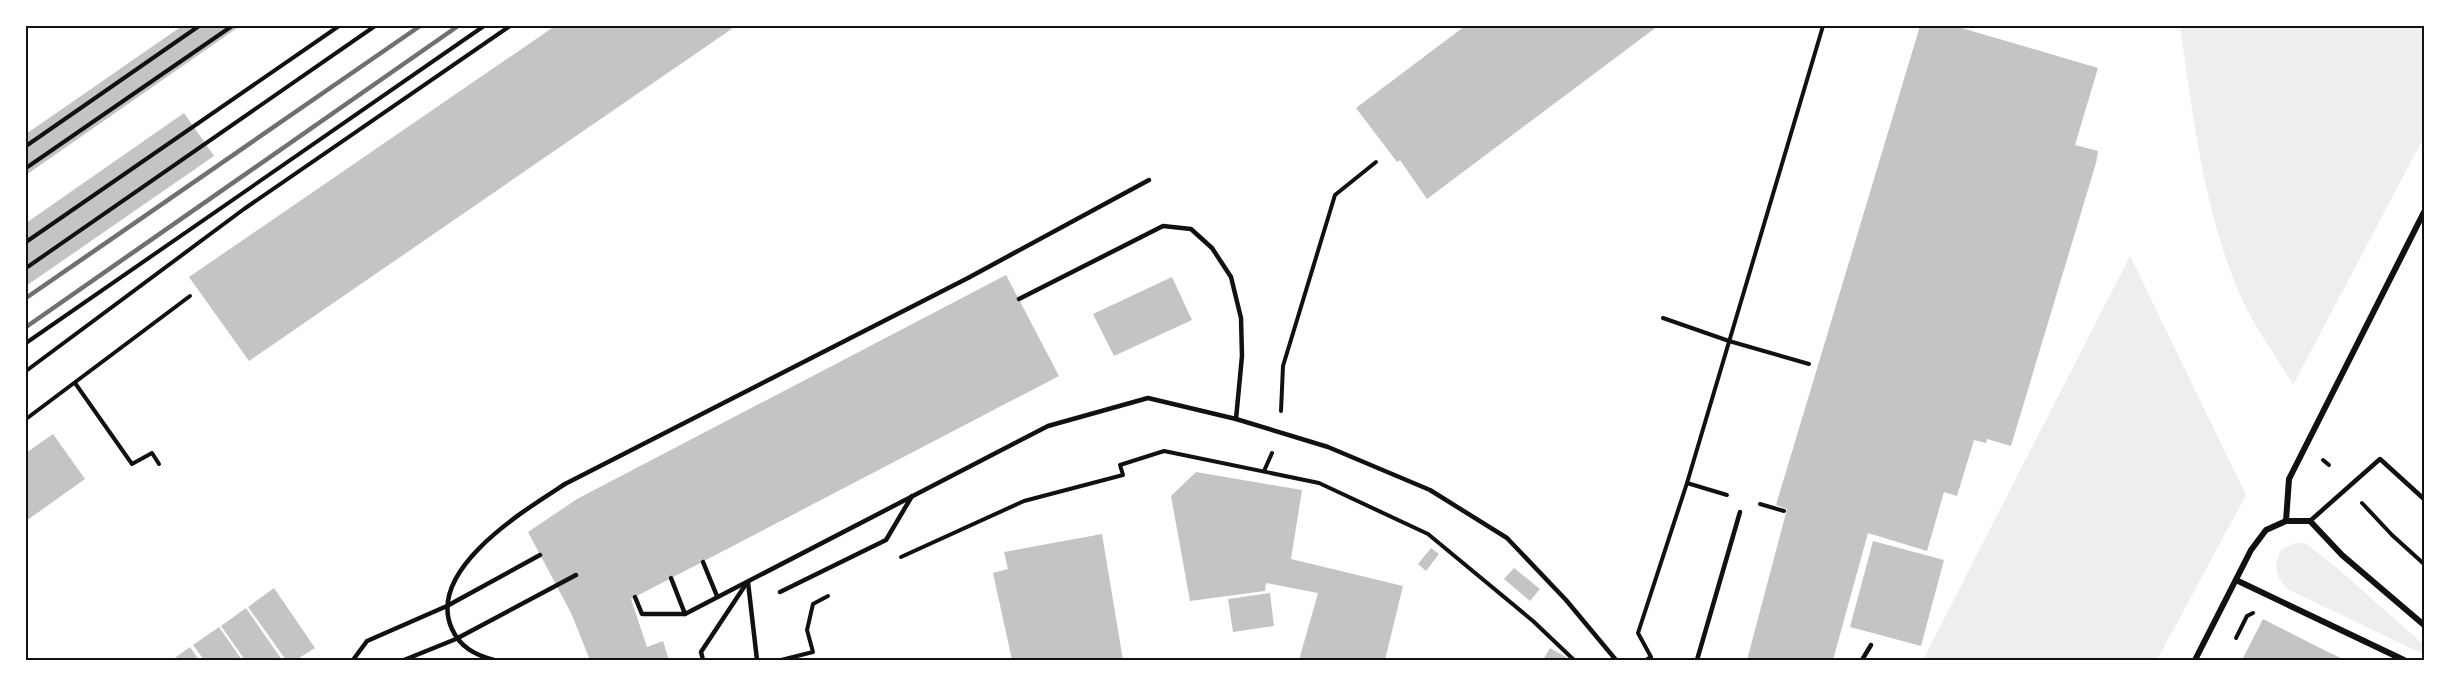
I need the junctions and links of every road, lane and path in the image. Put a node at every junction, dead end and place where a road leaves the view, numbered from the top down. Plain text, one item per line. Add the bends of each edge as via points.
1 (199, 26) edge
2 (232, 26) edge
3 (339, 26) edge
4 (375, 26) edge
5 (484, 26) edge
6 (510, 26) edge
7 (1823, 26) edge
8 (26, 146) edge
9 (1376, 162) dead end
10 (26, 168) edge
11 (1149, 180) dead end
12 (2424, 212) edge
13 (26, 242) edge
14 (26, 268) edge
15 (190, 296) dead end
16 (1019, 299) dead end
17 (1663, 318) dead end
18 (1729, 341) junction
19 (26, 343) edge
20 (1809, 364) dead end
21 (26, 371) edge
22 (75, 383) junction
23 (26, 419) edge
24 (1236, 419) junction
25 (1280, 432) junction
26 (159, 464) dead end
27 (1264, 471) junction
28 (912, 496) junction
29 (2357, 498) dead end
30 (2424, 498) edge
31 (1740, 512) dead end
32 (2286, 521) junction
33 (2310, 521) junction
34 (540, 555) dead end
35 (895, 560) dead end
36 (703, 562) dead end
37 (2424, 564) edge
38 (576, 575) dead end
39 (671, 578) dead end
40 (2236, 580) junction
41 (748, 582) junction
42 (780, 592) dead end
43 (831, 594) dead end
44 (717, 596) junction
45 (635, 597) dead end
46 (447, 606) junction
47 (685, 614) junction
48 (2247, 616) dead end
49 (2424, 625) edge
50 (2236, 638) dead end
51 (456, 639) junction
52 (1871, 645) dead end
53 (801, 658) edge
54 (353, 660) edge
55 (404, 660) edge
56 (494, 660) edge
57 (703, 660) edge
58 (757, 660) edge
59 (781, 660) edge
60 (1574, 660) edge
61 (1616, 660) edge
62 (1646, 660) edge
63 (1697, 660) edge
64 (1862, 660) edge
65 (2195, 660) edge
66 (2403, 660) edge

1 - 8 path
2 - 10 path
3 - 13 path
4 - 14 path
5 - 19 path
6 - 21 path via 244,209
7 - 18 path
9 - 25 path via 1335,195 1283,366
11 - 46 lane via 968,278 565,484 480,546 455,578
12 - 32 street via 2289,479
15 - 22 path
16 - 24 lane via 1162,226 1191,229 1212,248 1231,277 1241,318
17 - 18 path
18 - 20 path
18 - 62 path via 1638,633 1651,657
22 - 23 path
22 - 26 path via 132,464 152,453
24 - 25 lane
24 - 28 lane via 1148,398 1048,426
25 - 27 path
25 - 61 lane via 1328,447 1430,490 1507,538
27 - 35 path via 1164,451 1120,465 1123,475 1024,501
27 - 60 path via 1319,483 1428,534
28 - 41 lane
28 - 42 lane via 886,540
29 - 37 path
30 - 33 lane via 2380,459
31 - 63 lane
32 - 33 street
32 - 40 street via 2266,530 2251,549
33 - 49 street via 2342,555
34 - 46 lane
36 - 44 lane
38 - 51 lane
39 - 47 lane
40 - 65 street
40 - 66 street
41 - 44 lane
41 - 57 lane via 701,652
41 - 58 lane
43 - 53 path via 813,604 807,630 813,652
44 - 47 lane
45 - 47 lane via 642,614
46 - 51 lane via 448,622
46 - 54 lane via 367,641
48 - 50 path
51 - 55 lane
51 - 56 lane via 477,656
52 - 64 lane
53 - 59 path

